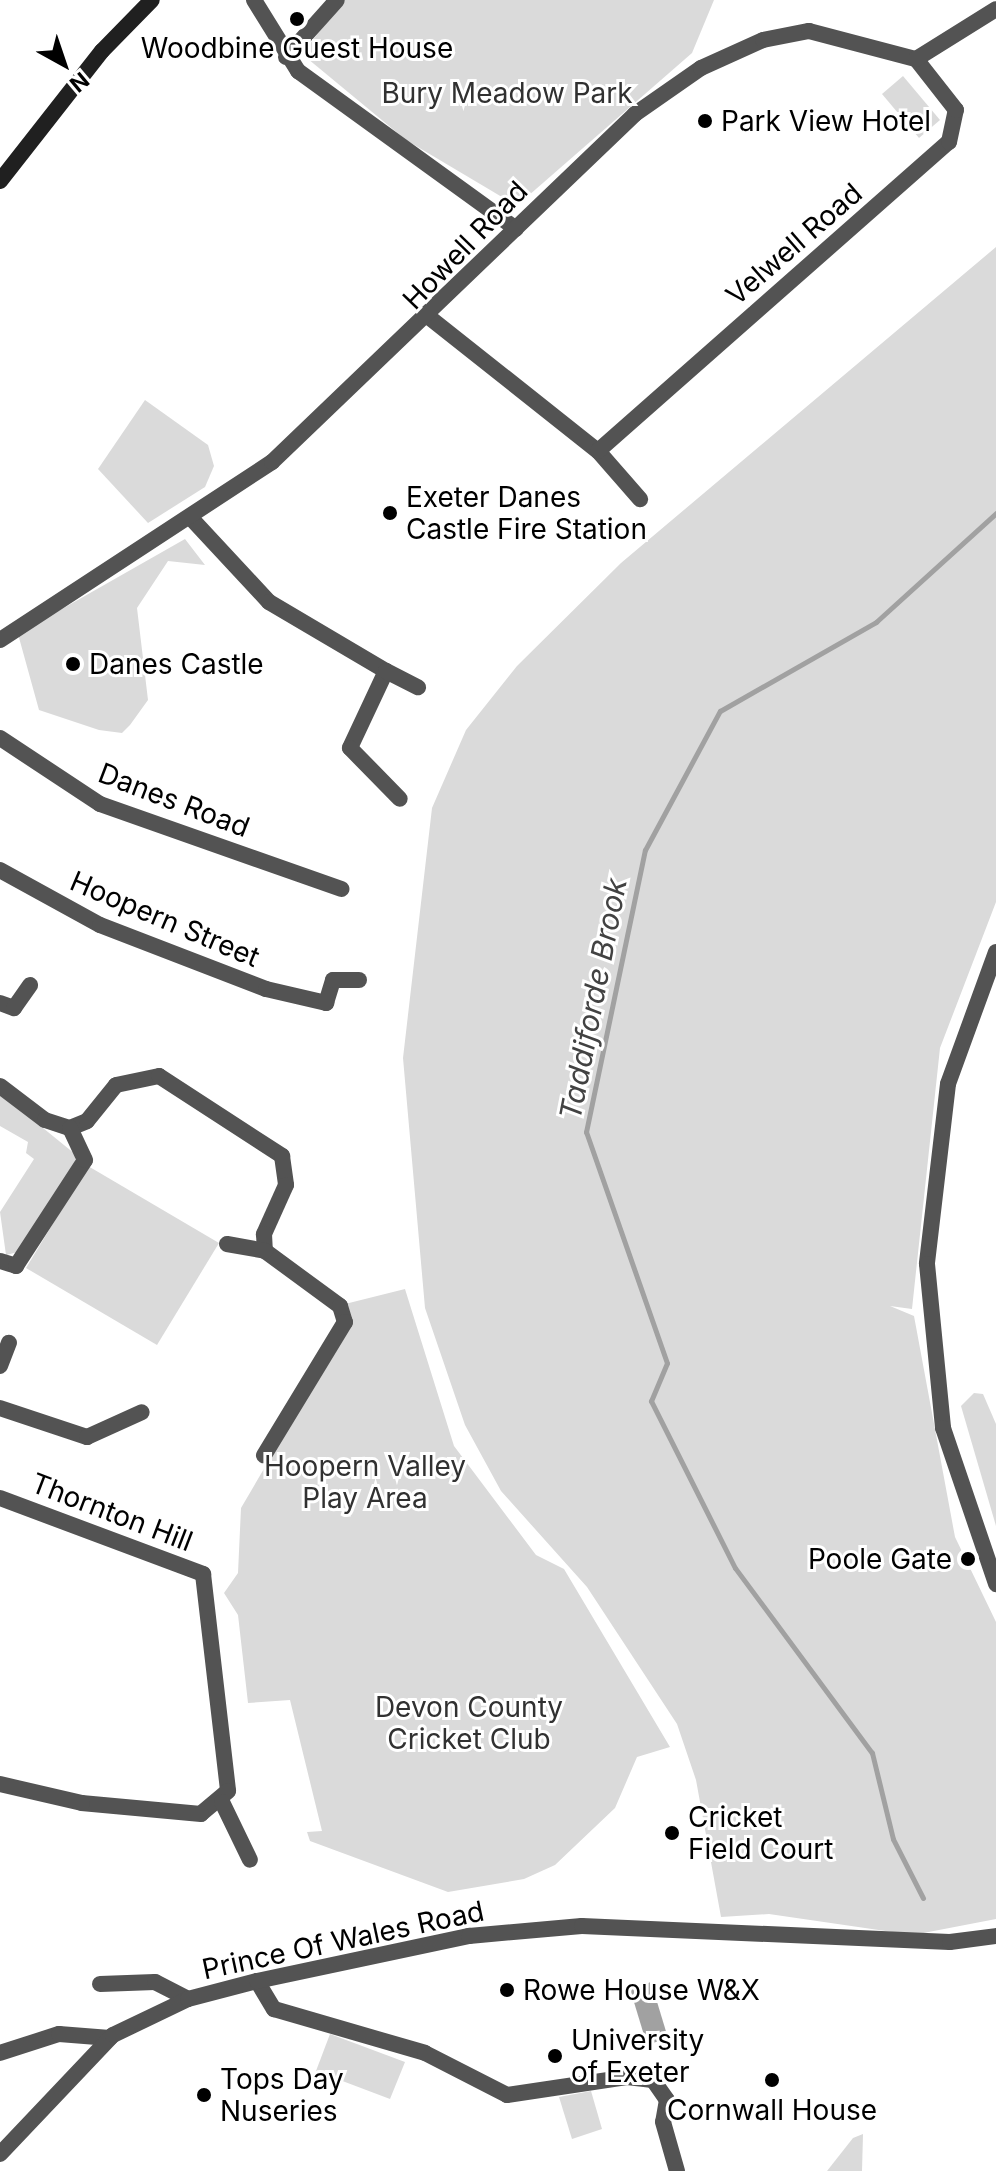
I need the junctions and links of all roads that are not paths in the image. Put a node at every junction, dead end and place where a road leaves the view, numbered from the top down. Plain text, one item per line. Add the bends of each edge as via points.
1 (152, 0) edge
2 (254, 0) edge
3 (337, 0) edge
4 (996, 9) edge
5 (286, 57) junction
6 (916, 59) junction
7 (0, 181) edge
8 (516, 229) junction
9 (430, 318) junction
10 (598, 451) junction
11 (640, 499) dead end
12 (190, 517) junction
13 (0, 640) edge
14 (386, 671) junction
15 (418, 687) dead end
16 (0, 738) edge
17 (400, 799) dead end
18 (0, 870) edge
19 (341, 889) dead end
20 (996, 952) edge
21 (359, 980) dead end
22 (30, 985) dead end
23 (0, 1003) edge
24 (0, 1086) edge
25 (70, 1128) junction
26 (227, 1244) dead end
27 (265, 1251) junction
28 (8, 1264) edge
29 (9, 1343) dead end
30 (0, 1366) edge
31 (0, 1408) edge
32 (142, 1412) dead end
33 (264, 1455) dead end
34 (0, 1498) edge
35 (996, 1584) edge
36 (0, 1784) edge
37 (222, 1802) junction
38 (250, 1860) dead end
39 (996, 1936) edge
40 (257, 1981) junction
41 (100, 1984) dead end
42 (188, 1999) junction
43 (110, 2038) junction
44 (0, 2053) edge
45 (0, 2154) edge
46 (677, 2171) edge

1 - 7 main road via 102,51
2 - 5 street
3 - 5 street
4 - 6 street via 936,53
5 - 8 street via 315,85
6 - 8 street, Howell Road via 809,31 733,51 635,114
6 - 10 street, Velwell Road via 956,110 949,142
8 - 9 street, Howell Road
9 - 10 street
9 - 12 street, Howell Road via 276,459
10 - 11 street
12 - 13 street, Howell Road
12 - 14 street via 269,602
14 - 15 street
14 - 17 street via 350,748
16 - 19 street, Danes Road via 100,804
18 - 21 street, Hoopern Street via 115,931 315,1003 326,1003 333,980
20 - 35 street via 948,1084 927,1264 946,1441
22 - 23 street via 14,1008
24 - 25 street via 45,1120
25 - 27 street via 87,1121 116,1085 166,1077 282,1156 286,1185 264,1234
25 - 28 street via 85,1160
26 - 27 street
27 - 33 street via 331,1297 345,1322
29 - 30 street
31 - 32 street via 87,1437
34 - 37 street, Thornton Hill via 203,1574 228,1791
36 - 37 street via 147,1811 206,1814
37 - 38 street
39 - 40 street, Prince Of Wales Road via 950,1942 582,1926 469,1936
40 - 42 street, Prince Of Wales Road
40 - 46 street via 274,2009 425,2053 507,2095 627,2077 653,2080 667,2100 663,2122
41 - 42 street via 155,1982
42 - 43 street, Prince Of Wales Road
43 - 44 street via 59,2034
43 - 45 street, Prince Of Wales Road

